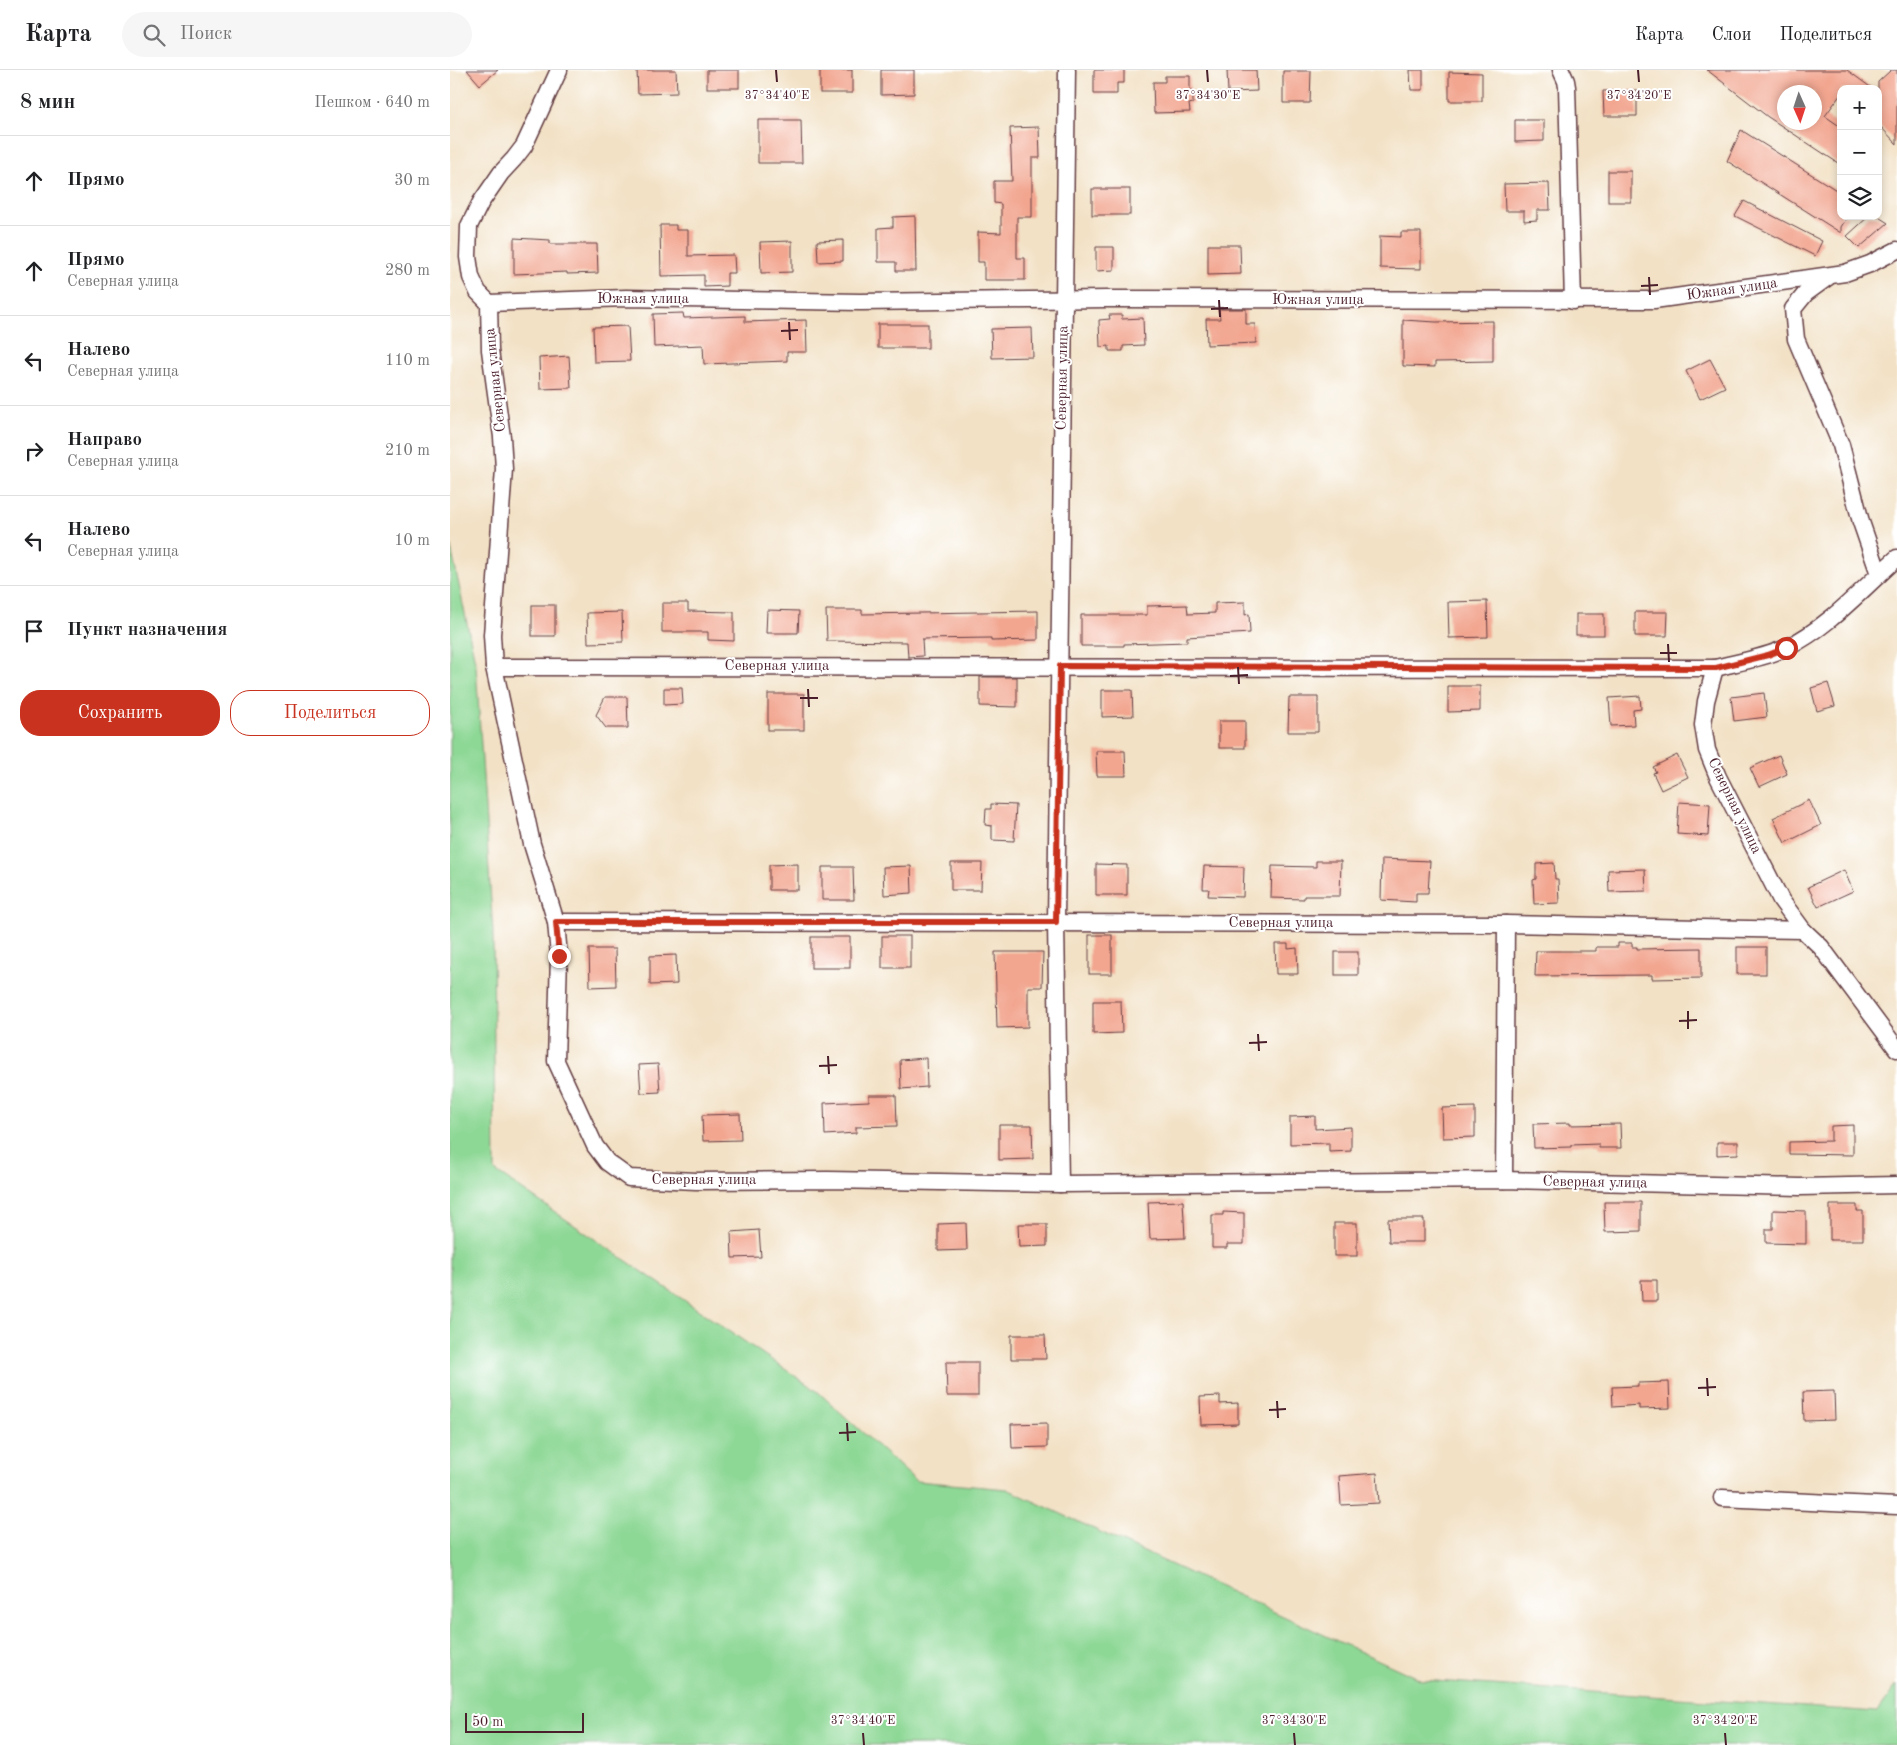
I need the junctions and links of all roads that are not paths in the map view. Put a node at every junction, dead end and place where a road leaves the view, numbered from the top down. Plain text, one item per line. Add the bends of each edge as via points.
1 (559, 70) edge
2 (1067, 70) edge
3 (1561, 70) edge
4 (1897, 250) edge
5 (1837, 274) junction
6 (1063, 299) junction
7 (1573, 301) junction
8 (489, 304) junction
9 (1897, 558) edge
10 (1879, 574) junction
11 (1060, 666) junction
12 (494, 667) junction
13 (1716, 668) junction
14 (556, 922) junction
15 (1056, 922) junction
16 (1506, 924) junction
17 (1803, 930) junction
18 (1897, 1049) edge
19 (1504, 1180) junction
20 (1060, 1184) junction
21 (1897, 1185) edge
22 (1722, 1498) dead end
23 (1897, 1506) edge

1 - 8 street via 524,146 481,202 469,226 471,277
2 - 6 street
3 - 7 street via 1567,87
4 - 5 street via 1870,264
5 - 7 street, Южная улица via 1654,300
5 - 10 street via 1806,293 1793,309 1796,339 1841,445 1861,522
6 - 7 street, Южная улица
6 - 8 street, Южная улица via 860,302 626,298
6 - 11 street, Северная улица
8 - 12 street, Северная улица via 490,350 504,469 492,635
9 - 10 street
10 - 13 street via 1826,623 1798,641 1768,655
11 - 12 street, Северная улица
11 - 13 street, Северная улица
11 - 15 street, Северная улица
12 - 14 street, Северная улица via 532,844
13 - 17 street, Северная улица via 1704,717 1707,750 1782,900
14 - 15 street, Северная улица
14 - 20 street, Северная улица via 559,956 556,1061 595,1146 607,1162 626,1177 639,1180
15 - 16 street, Северная улица
15 - 20 street, Северная улица
16 - 17 street, Северная улица
16 - 19 street
17 - 18 street, Северная улица via 1821,948
19 - 20 street, Северная улица
19 - 21 street, Северная улица via 1800,1187
22 - 23 street

